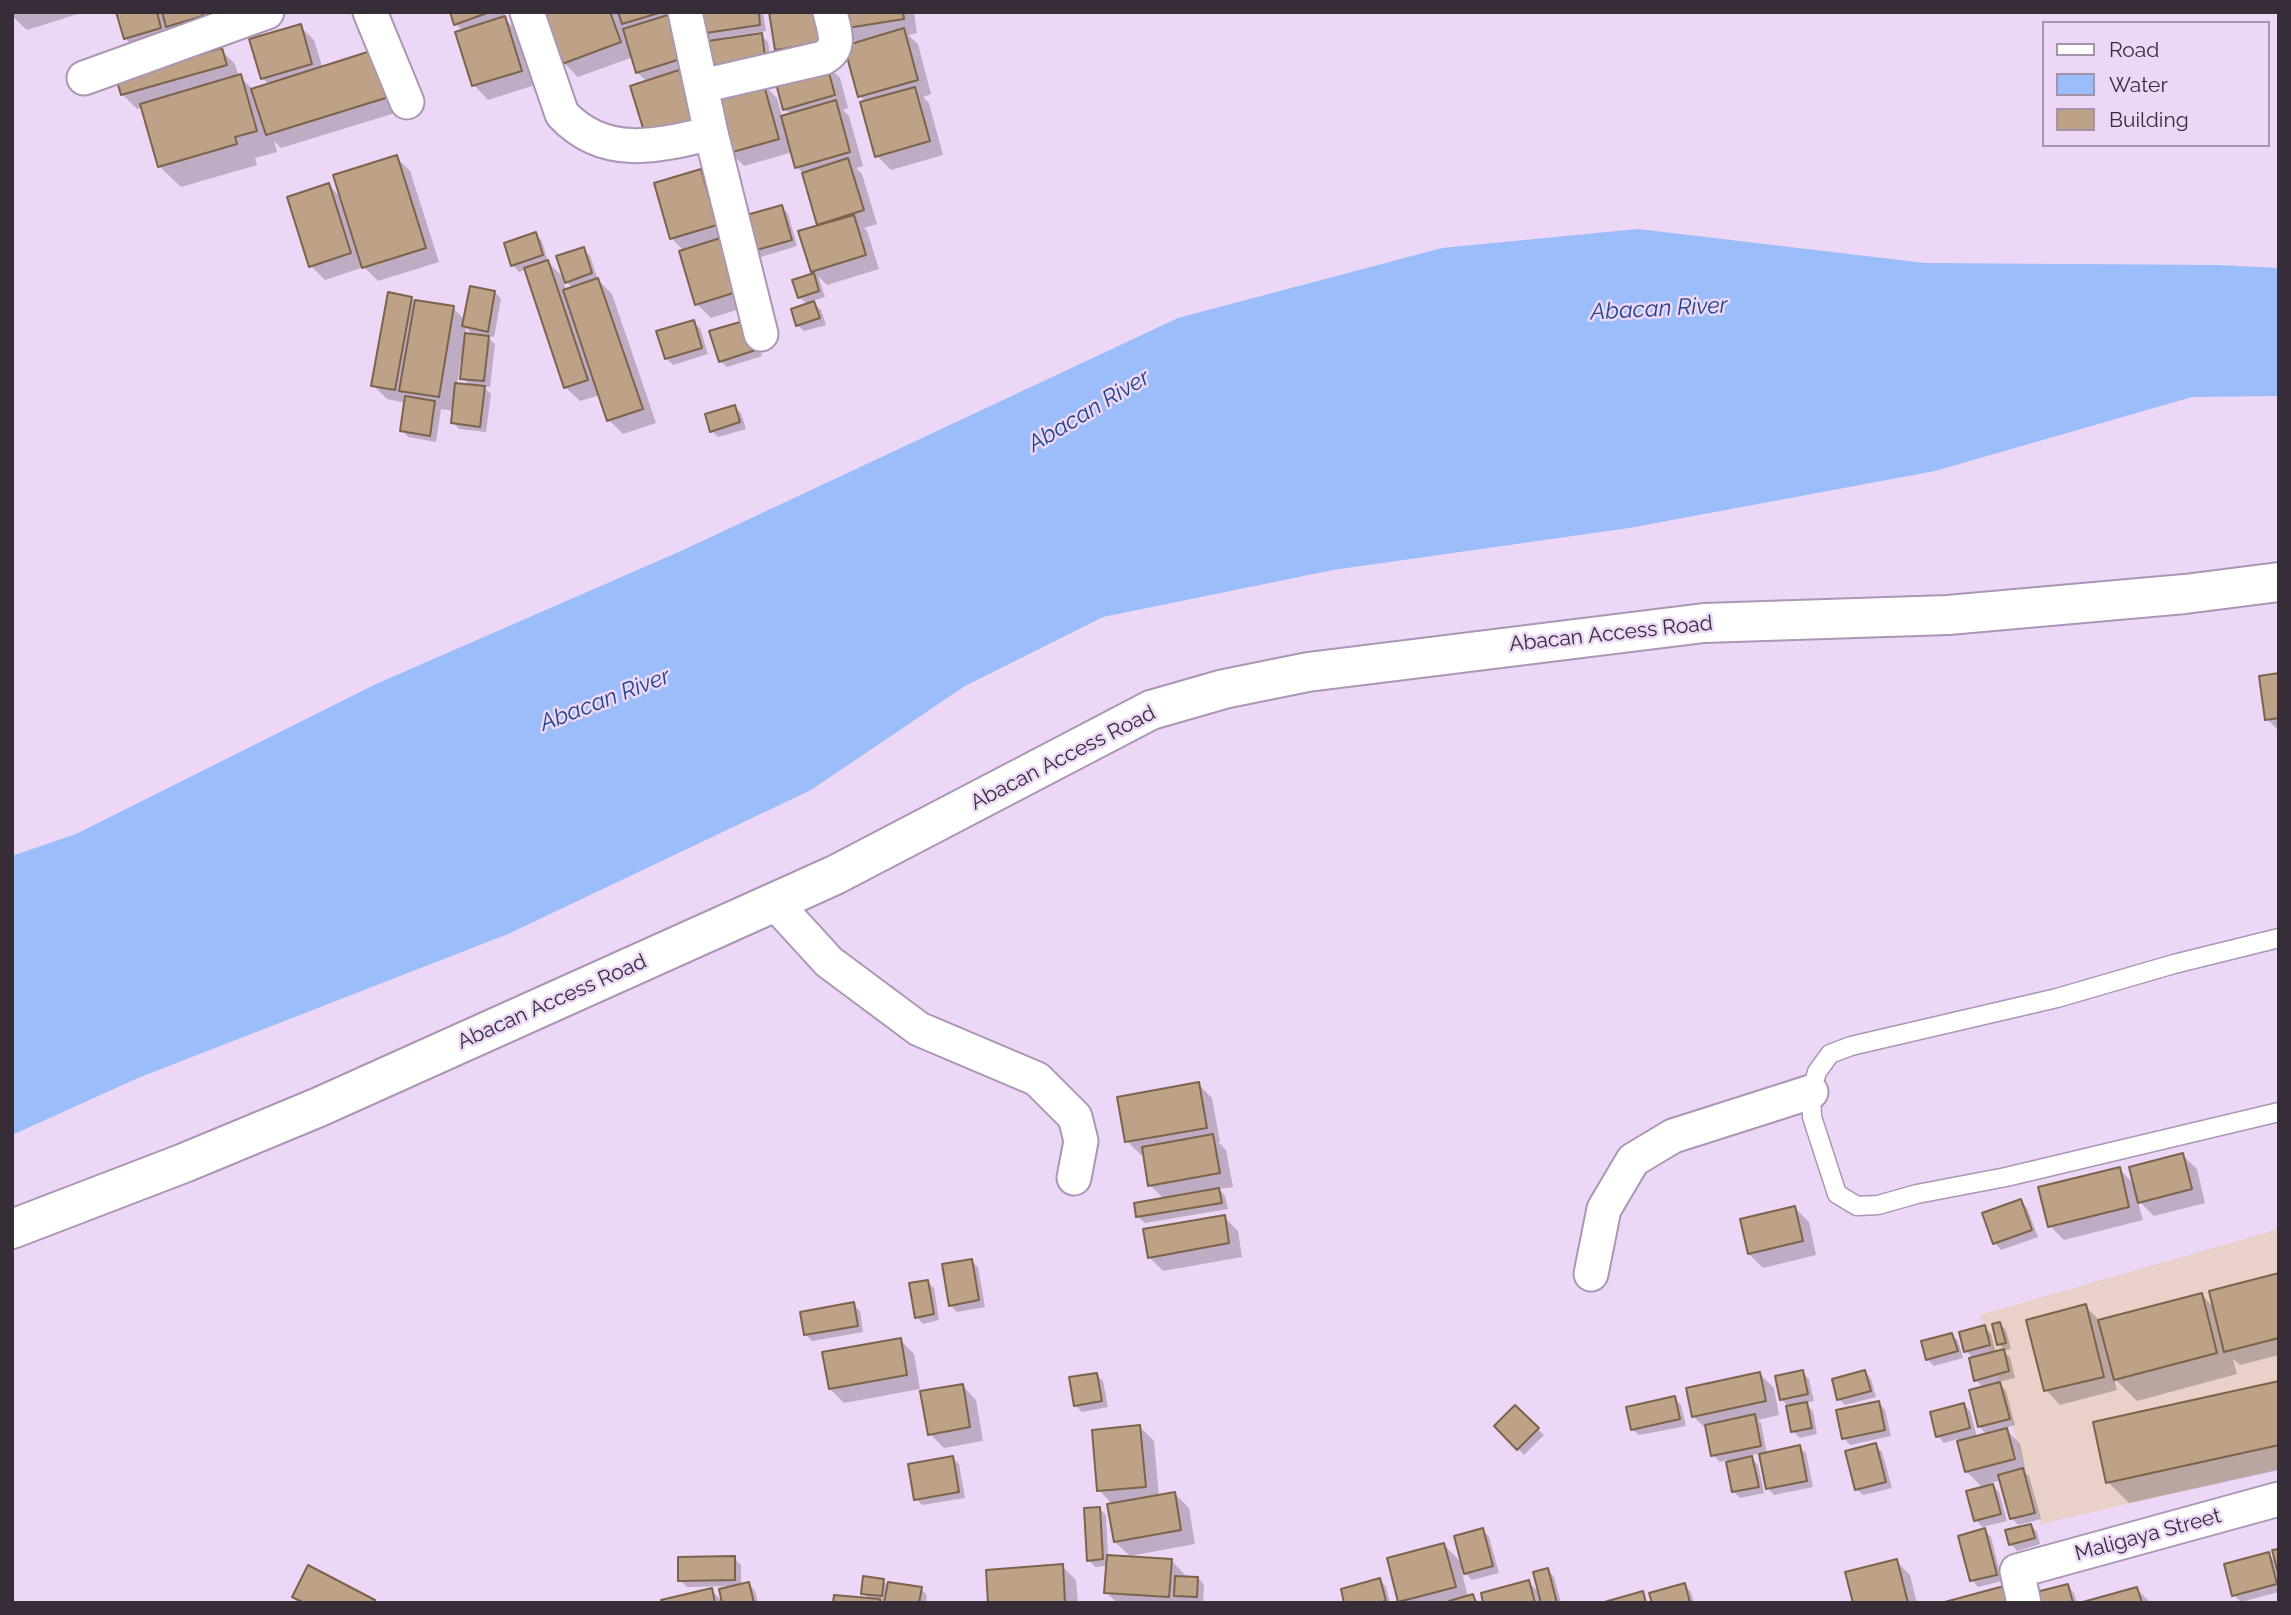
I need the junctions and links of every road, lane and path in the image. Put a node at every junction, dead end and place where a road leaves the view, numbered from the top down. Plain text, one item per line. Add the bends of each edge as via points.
1 (267, 12) edge
2 (370, 12) edge
3 (527, 12) edge
4 (685, 12) edge
5 (830, 12) edge
6 (84, 78) dead end
7 (702, 86) junction
8 (407, 102) dead end
9 (711, 132) junction
10 (761, 334) dead end
11 (2279, 582) edge
12 (775, 903) junction
13 (2279, 938) edge
14 (1811, 1092) junction
15 (2279, 1112) edge
16 (1074, 1178) dead end
17 (12, 1229) edge
18 (1591, 1274) dead end
19 (2279, 1499) edge
20 (2021, 1587) edge

1 - 6 street
2 - 8 street
3 - 9 street via 562,114 575,127 589,136 642,147
4 - 7 street
5 - 7 street via 836,41 829,55
7 - 9 street
9 - 10 street
11 - 12 street, Abacan Access Road via 1948,615 1704,623 1308,671 1151,710
12 - 16 street via 830,961 919,1029 1037,1079 1075,1117 1081,1141
12 - 17 street, Abacan Access Road via 319,1107
13 - 14 lane via 2057,998 1851,1046 1830,1054 1817,1072
14 - 15 lane via 1812,1116 1837,1194 1857,1206 2006,1177
14 - 18 street via 1673,1136 1633,1160 1604,1209
19 - 20 street, Maligaya Street

